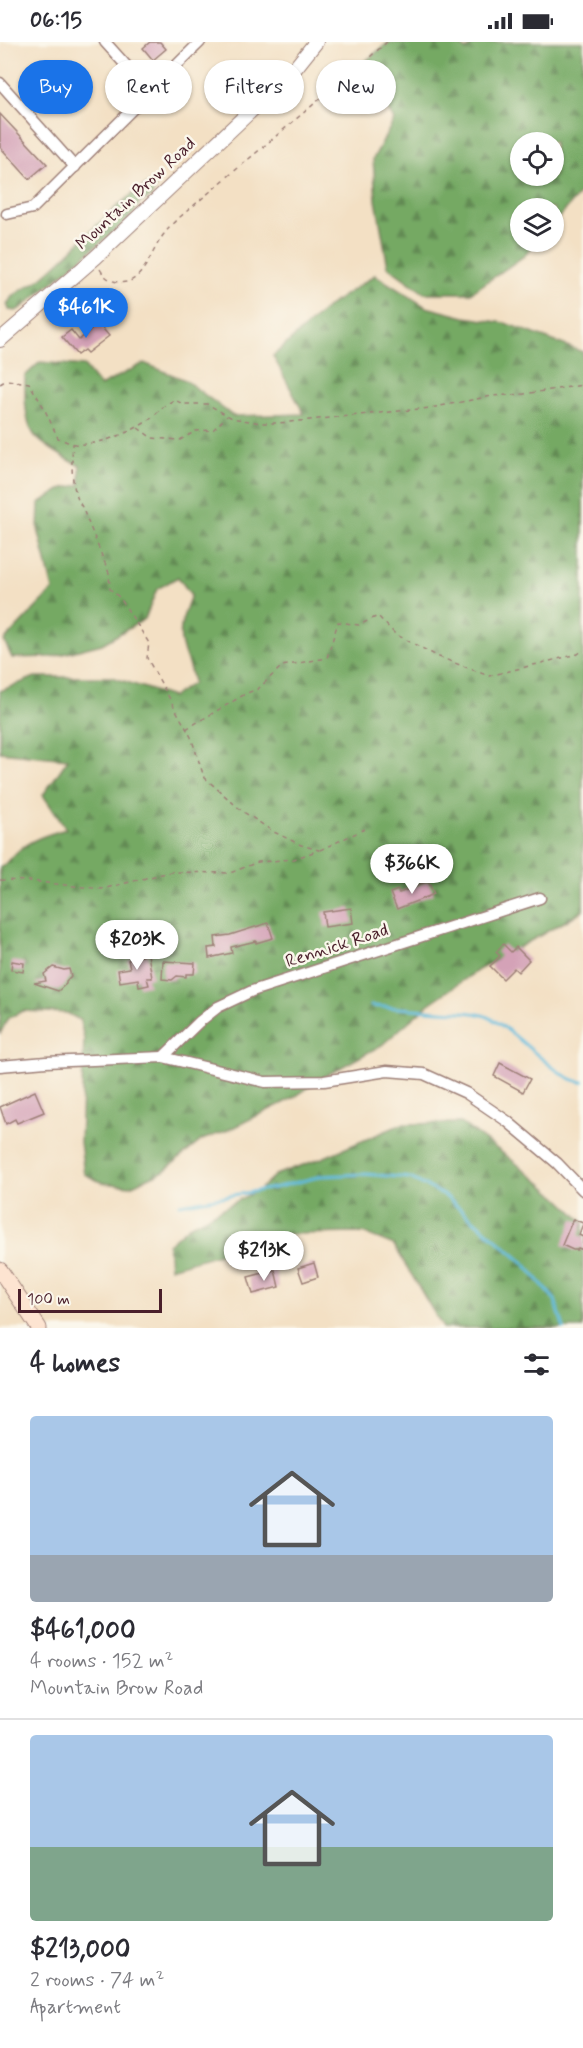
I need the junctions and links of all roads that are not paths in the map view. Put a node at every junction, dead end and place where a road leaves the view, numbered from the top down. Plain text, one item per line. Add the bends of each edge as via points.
1 (105, 42) edge
2 (200, 42) edge
3 (316, 42) edge
4 (121, 60) edge
5 (184, 60) edge
6 (0, 83) edge
7 (128, 114) edge
8 (75, 167) junction
9 (7, 214) dead end
10 (0, 340) edge
11 (540, 898) dead end
12 (163, 1057) junction
13 (0, 1066) edge
14 (583, 1190) edge
15 (0, 1269) edge
16 (39, 1328) edge

1 - 4 street
2 - 5 street
3 - 10 street, Mountain Brow Road via 292,72 96,257
6 - 8 street
7 - 8 street
8 - 9 street via 33,208
11 - 12 street, Rennick Road via 252,991 218,1007
12 - 13 street
12 - 14 street via 265,1082 324,1082 387,1071 424,1074 466,1093 507,1120
15 - 16 main road

